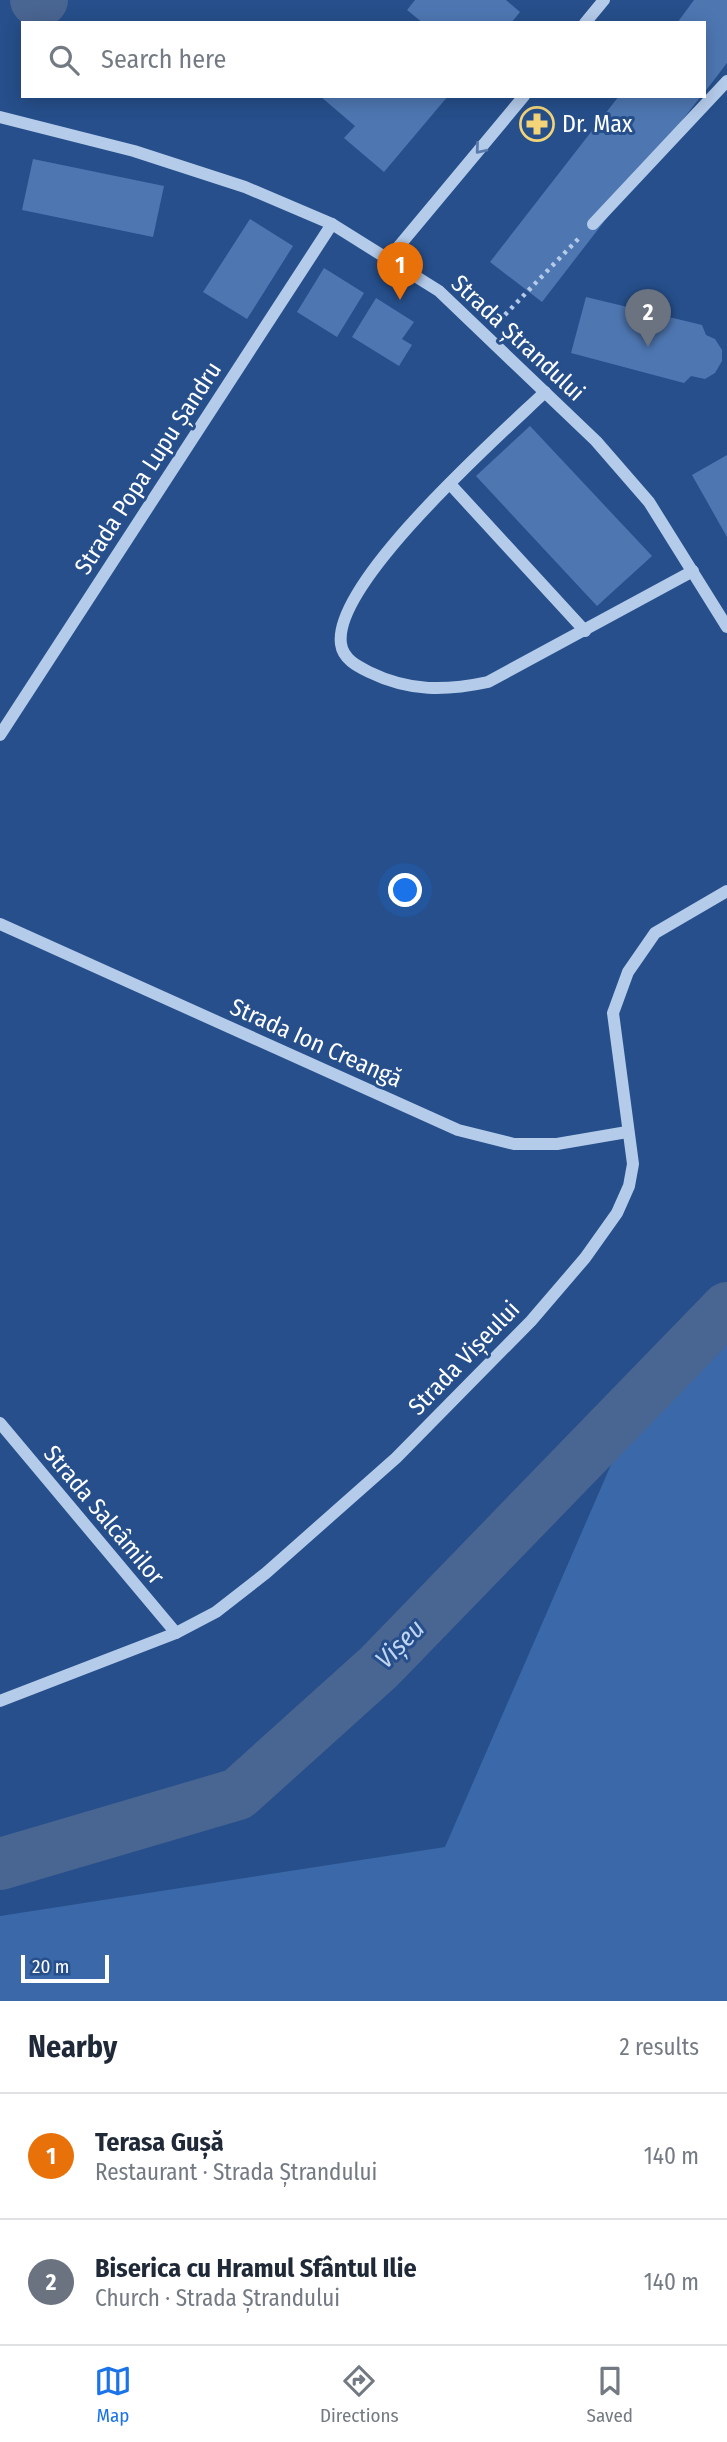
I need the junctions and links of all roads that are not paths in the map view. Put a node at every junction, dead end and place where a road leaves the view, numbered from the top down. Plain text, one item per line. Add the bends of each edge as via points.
1 (604, 0) edge
2 (587, 21) edge
3 (727, 81) edge
4 (522, 98) edge
5 (0, 117) edge
6 (332, 224) junction
7 (593, 224) road end
8 (389, 258) junction
9 (545, 392) junction
10 (450, 484) junction
11 (693, 571) junction
12 (727, 627) edge
13 (585, 631) junction
14 (0, 735) edge
15 (727, 891) edge
16 (0, 924) edge
17 (627, 1132) junction
18 (0, 1423) edge
19 (176, 1633) junction
20 (0, 1701) edge

1 - 2 street
3 - 7 street
4 -> 8 street
5 - 6 street, Strada Ștrandului via 134,151 233,183
6 - 8 street, Strada Ștrandului
6 - 14 street, Strada Popa Lupu Șandru
8 - 9 street, Strada Ștrandului via 439,291
9 - 10 street
9 - 11 street, Strada Ștrandului via 649,502
10 - 13 street
10 - 13 street via 382,557 356,597 344,619 341,644 350,662 410,685 456,688 488,682
11 - 12 street, Strada Ștrandului
11 - 13 street
15 - 17 street, Strada Vișeului via 655,933 628,972 613,1013
16 - 17 street, Strada Ion Creangă via 458,1130 514,1144 557,1144
17 - 19 street, Strada Vișeului via 633,1164 617,1213 531,1321 396,1458 285,1557 216,1612
18 - 19 street, Strada Salcâmilor
19 - 20 street, Strada Vișeului

